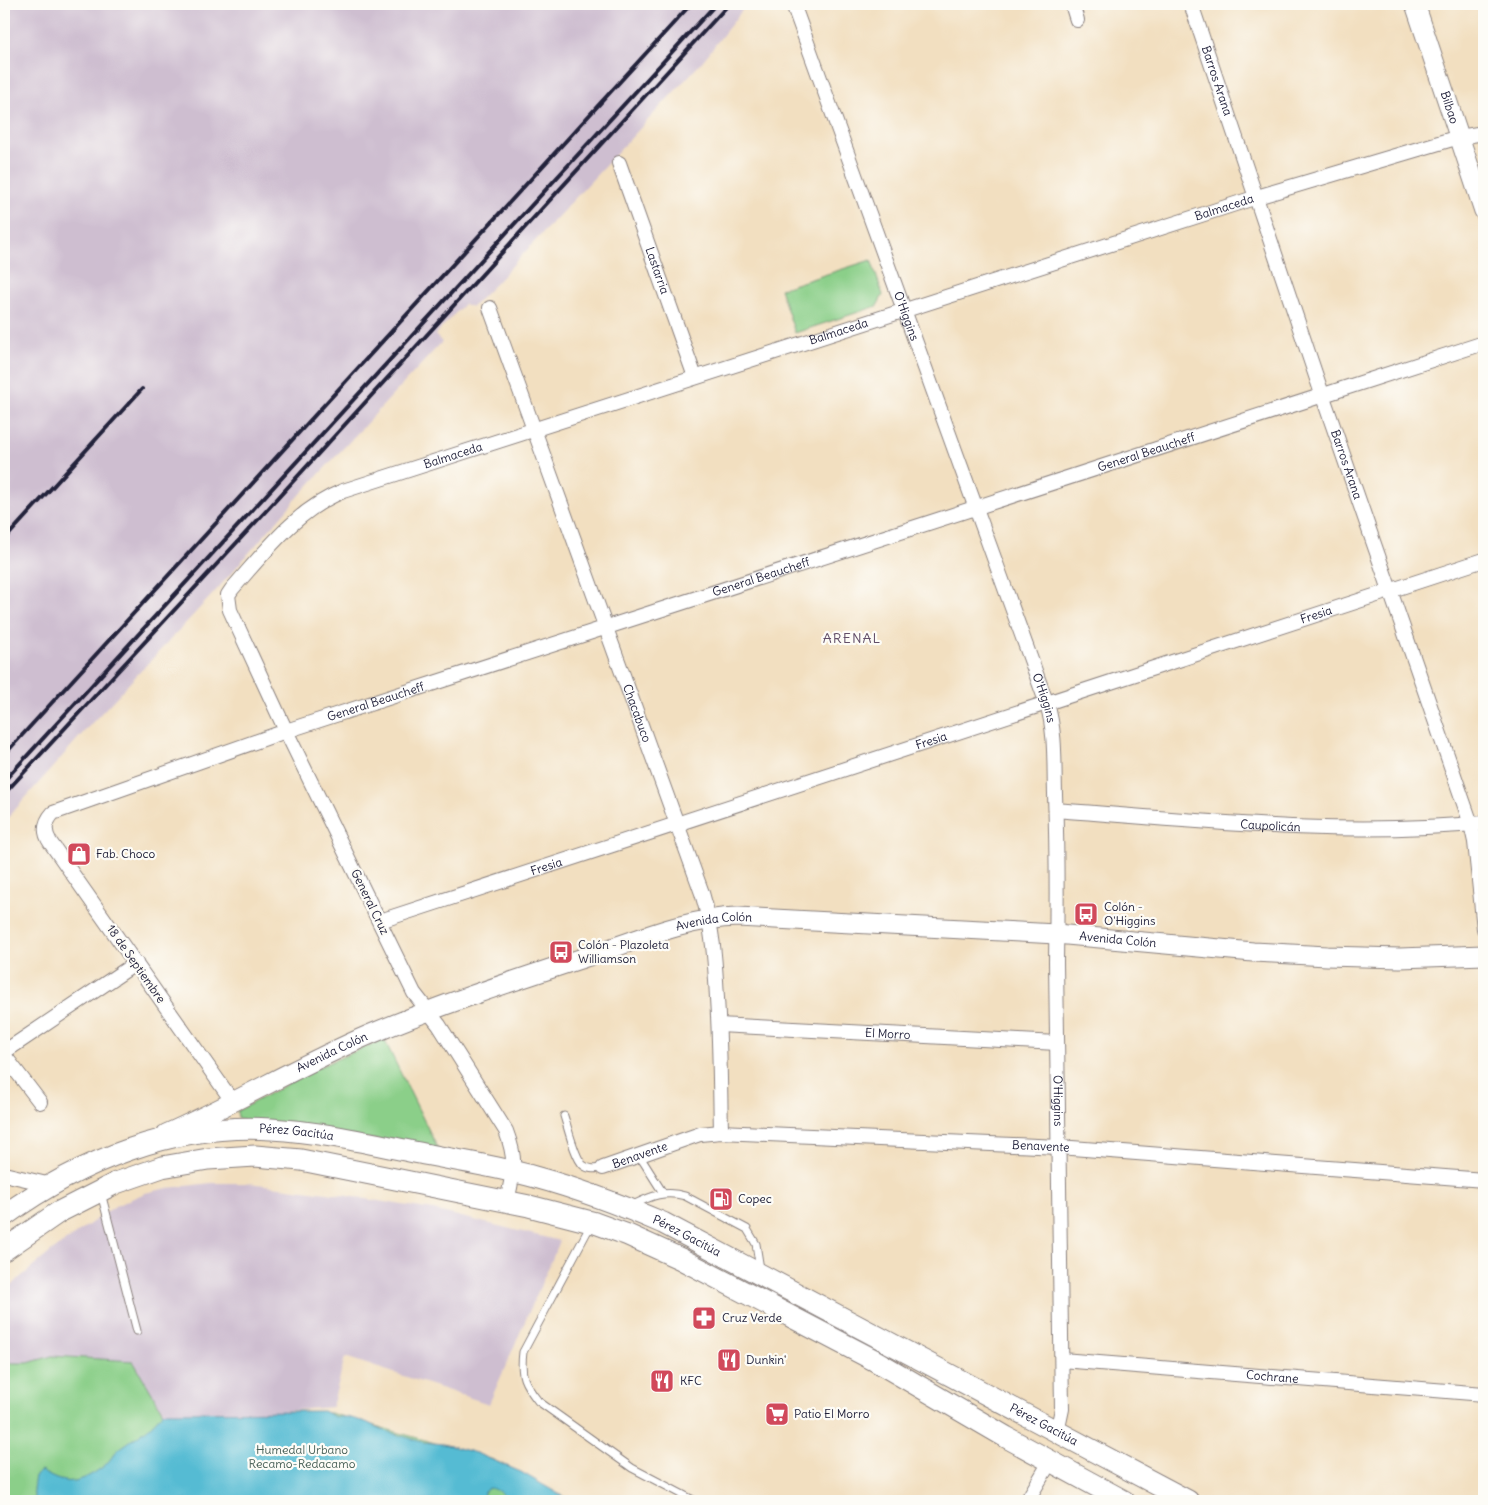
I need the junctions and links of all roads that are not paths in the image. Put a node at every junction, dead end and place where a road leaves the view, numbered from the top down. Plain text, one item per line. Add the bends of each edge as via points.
1 (793, 4) edge
2 (1072, 4) edge
3 (1191, 4) edge
4 (1415, 4) edge
5 (1077, 20) dead end
6 (1484, 133) edge
7 (1459, 136) junction
8 (619, 163) dead end
9 (1257, 197) junction
10 (1484, 211) edge
11 (490, 308) dead end
12 (904, 310) junction
13 (1484, 343) edge
14 (695, 377) junction
15 (1322, 394) junction
16 (534, 429) junction
17 (976, 506) junction
18 (1484, 560) edge
19 (1392, 591) junction
20 (228, 595) joint
21 (607, 627) junction
22 (1047, 704) junction
23 (286, 730) junction
24 (1056, 810) junction
25 (1478, 823) edge
26 (46, 824) joint
27 (678, 824) junction
28 (710, 919) junction
29 (380, 922) junction
30 (1484, 929) edge
31 (1056, 934) junction
32 (1484, 955) edge
33 (136, 963) junction
34 (428, 1011) junction
35 (719, 1025) junction
36 (1057, 1042) junction
37 (4, 1053) edge
38 (40, 1102) dead end
39 (234, 1102) junction
40 (564, 1116) dead end
41 (721, 1132) junction
42 (135, 1147) junction
43 (1059, 1148) junction
44 (639, 1155) junction
45 (603, 1168) joint
46 (514, 1172) junction
47 (8, 1176) edge
48 (1484, 1180) edge
49 (51, 1185) junction
50 (100, 1190) junction
51 (663, 1193) junction
52 (507, 1201) junction
53 (23, 1203) junction
54 (622, 1209) junction
55 (4, 1216) edge
56 (599, 1221) junction
57 (4, 1250) edge
58 (761, 1275) junction
59 (137, 1331) dead end
60 (1062, 1360) junction
61 (1484, 1394) edge
62 (1054, 1431) junction
63 (1050, 1462) junction
64 (695, 1501) edge
65 (1027, 1501) edge
66 (1124, 1501) edge
67 (1188, 1501) edge

1 - 12 street, O'Higgins
2 - 5 street
3 - 9 street, Barros Arana
4 - 7 main road, Bilbao
6 - 7 street, Balmaceda
7 - 9 street, Balmaceda
7 - 10 main road, Bilbao
8 - 14 street, Lastarria
9 - 12 street, Balmaceda
9 - 15 street, Barros Arana
11 - 16 street, Chacabuco
12 - 14 street, Balmaceda
12 - 17 street, O'Higgins
13 - 15 street, General Beaucheff
14 - 16 street, Balmaceda
15 - 17 street, General Beaucheff
15 - 19 street, Barros Arana
16 - 20 street, Balmaceda via 333,496 286,529
16 - 21 street, Chacabuco
17 - 21 street, General Beaucheff
17 - 22 street, O'Higgins
18 - 19 street, Fresia
19 - 22 street, Fresia
19 - 25 street, Barros Arana
20 - 23 street, General Cruz via 230,610
21 - 23 street, General Beaucheff
21 - 27 street, Chacabuco
22 - 24 street, O'Higgins via 1053,725
22 - 27 street, Fresia
23 - 26 street, General Beaucheff via 59,810 48,818
23 - 29 street, General Cruz
24 - 25 street, Caupolicán via 1306,828
24 - 31 street, O'Higgins
25 - 30 street, Barros Arana via 1475,842
26 - 33 street, 18 de Septiembre via 46,836
27 - 28 street, Chacabuco
27 - 29 street, Fresia
28 - 31 main road, Avenida Colón via 738,917
28 - 34 main road, Avenida Colón via 673,928
28 - 35 street, Chacabuco
29 - 34 street, General Cruz via 414,993
31 - 32 main road, Avenida Colón via 1327,956
31 - 36 street, O'Higgins
33 - 37 street
33 - 39 street, 18 de Septiembre
34 - 39 main road, Avenida Colón via 344,1046
34 - 46 street, General Cruz via 506,1131
35 - 36 street, El Morro
35 - 41 street, Chacabuco
36 - 43 street, O'Higgins
37 - 38 street
39 - 42 main road, Avenida Colón
40 - 45 lane via 579,1160 590,1168
41 - 43 street, Benavente
41 - 44 street, Benavente via 700,1134
42 - 46 main road, Pérez Gacitúa via 211,1130 270,1128 337,1137
42 - 49 main road, Avenida Colón
43 - 48 street, Benavente
43 - 60 street, O'Higgins
44 - 45 street, Benavente
44 - 51 lane
46 - 52 street, General Cruz
46 - 54 main road, Pérez Gacitúa via 569,1187
47 - 49 street
47 - 53 street via 21,1188
49 - 53 main road, Avenida Colón
50 - 52 main road, Pérez Gacitúa via 138,1174 185,1162 255,1156 301,1160
50 - 57 main road
50 - 59 lane
51 - 54 lane
51 - 58 lane via 685,1196 747,1229 756,1244
52 - 56 main road, Pérez Gacitúa
53 - 55 main road, Avenida Colón
54 - 58 main road, Pérez Gacitúa via 663,1223
56 - 63 main road, Pérez Gacitúa via 681,1259 874,1360
56 - 64 lane via 587,1232 523,1352 521,1368 527,1387 538,1401 632,1468
58 - 62 main road, Pérez Gacitúa
60 - 61 street, Cochrane
60 - 62 street, O'Higgins via 1062,1409
62 - 67 main road, Pérez Gacitúa
63 - 65 street
63 - 66 main road, Pérez Gacitúa

